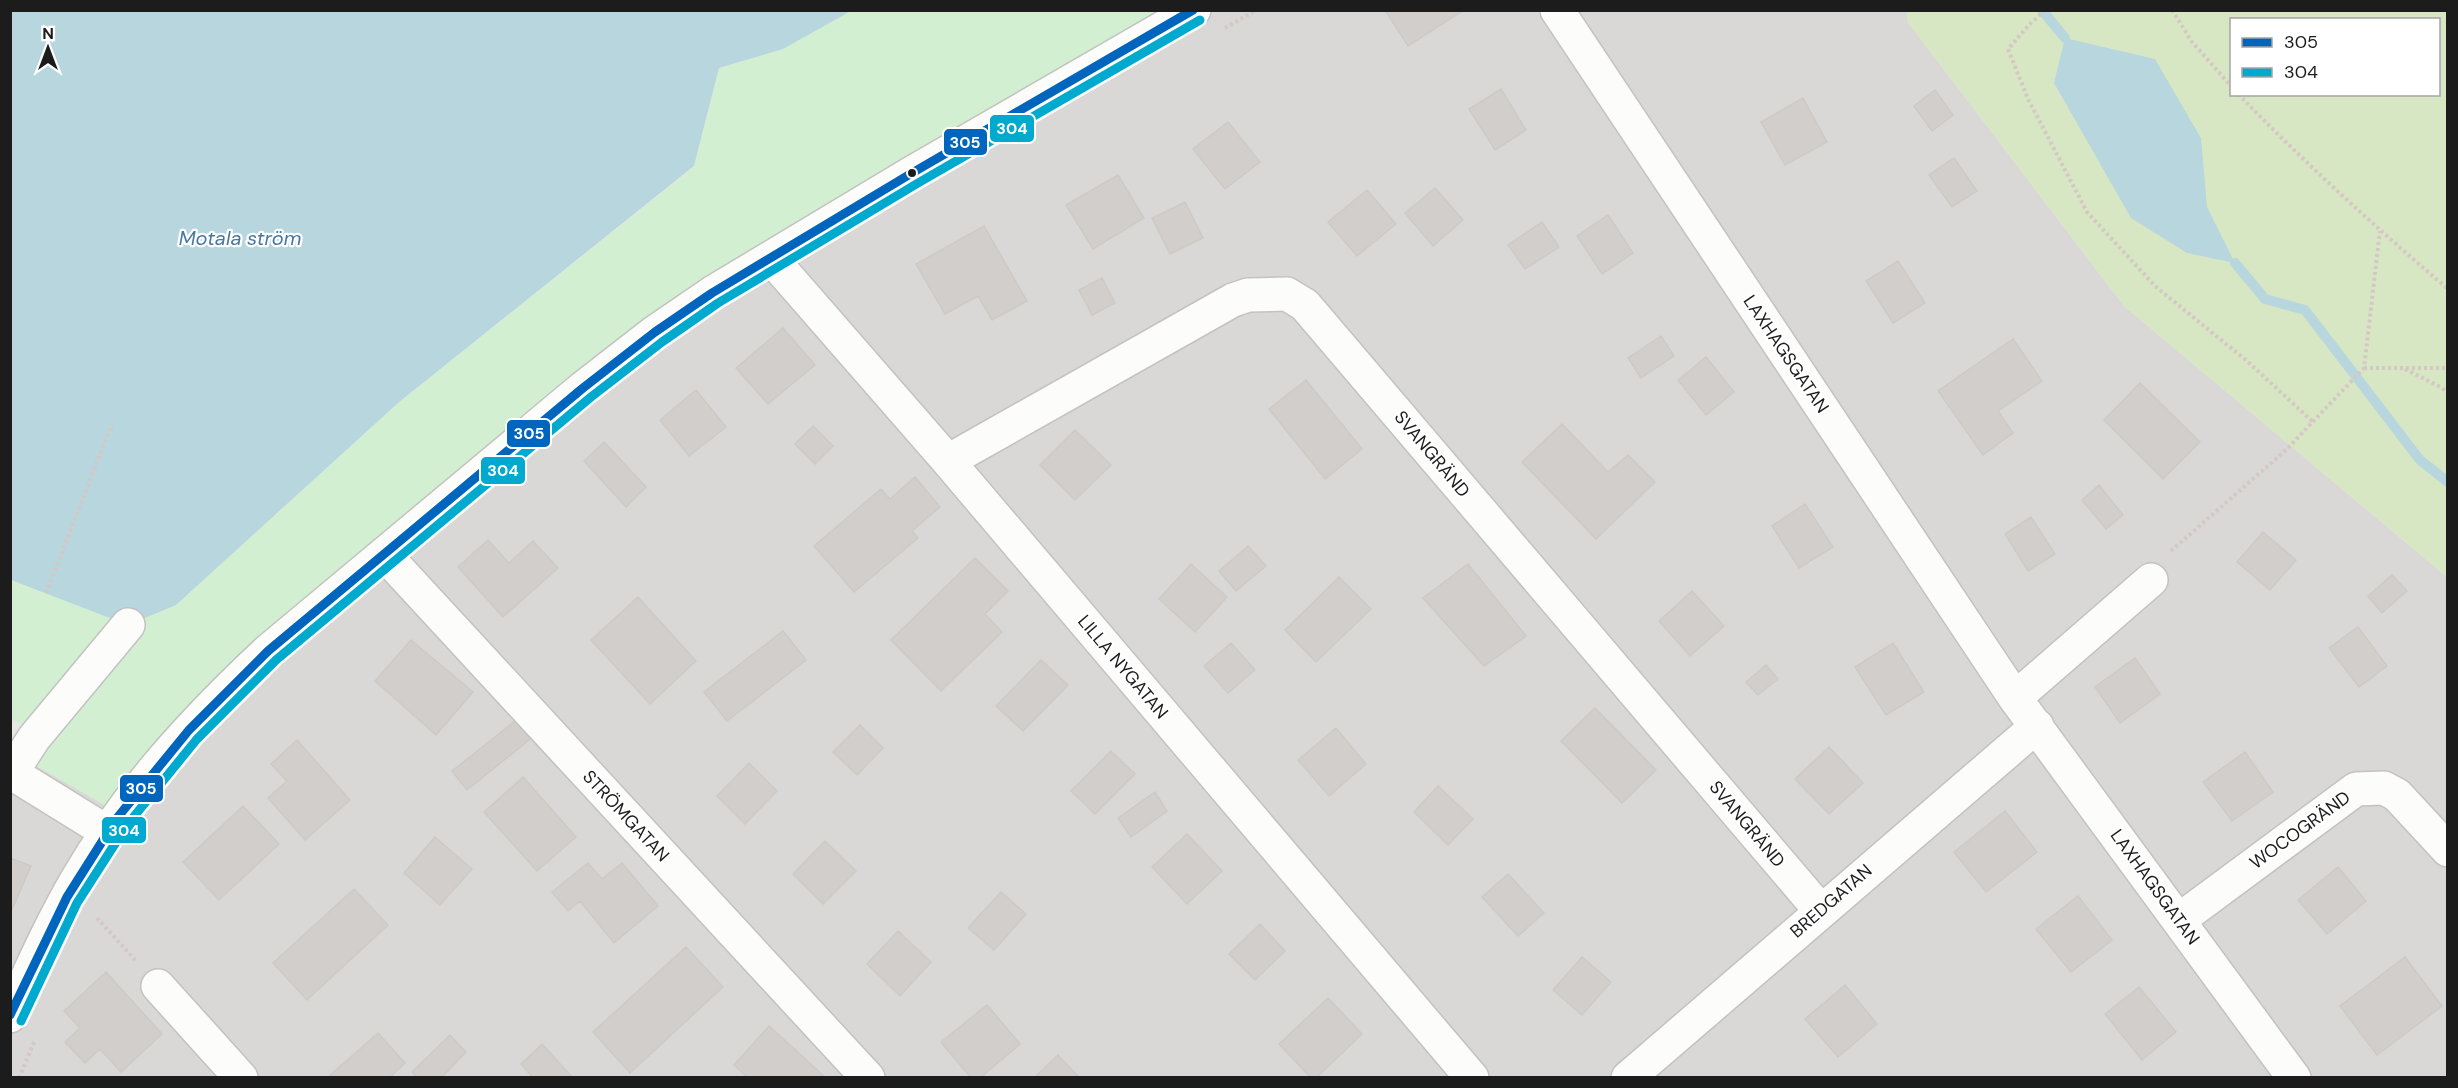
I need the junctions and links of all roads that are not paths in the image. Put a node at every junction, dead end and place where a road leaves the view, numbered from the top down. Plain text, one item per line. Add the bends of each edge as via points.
1 (1557, 10) edge
2 (1204, 22) edge
3 (771, 258) junction
4 (948, 461) junction
5 (385, 555) junction
6 (2151, 580) road end
7 (128, 626) dead end
8 (2015, 698) junction
9 (2037, 726) junction
10 (11, 772) edge
11 (107, 832) junction
12 (2448, 850) edge
13 (1820, 910) junction
14 (2179, 920) junction
15 (158, 986) road end
16 (10, 1016) edge
17 (241, 1077) edge
18 (868, 1077) edge
19 (1472, 1077) edge
20 (1628, 1077) edge
21 (2295, 1077) edge

1 - 8 street, LAXHAGSGATAN
2 - 3 street via 912,173
3 - 4 street, LILLA NYGATAN
3 - 5 street via 655,332
4 - 13 street, SVANGRÄND via 1233,300 1257,294 1287,294 1305,305
4 - 19 street, LILLA NYGATAN
5 - 11 street via 227,689 153,770
5 - 18 street, STRÖMGATAN
6 - 8 street
7 - 10 street via 34,738
8 - 9 street, LAXHAGSGATAN
9 - 13 street, BREDGATAN
9 - 14 street, LAXHAGSGATAN
10 - 11 street
11 - 16 street via 53,923
12 - 14 street, WOCOGRÄND via 2397,795 2384,788 2356,789
13 - 20 street, BREDGATAN
14 - 21 street, LAXHAGSGATAN
15 - 17 street

